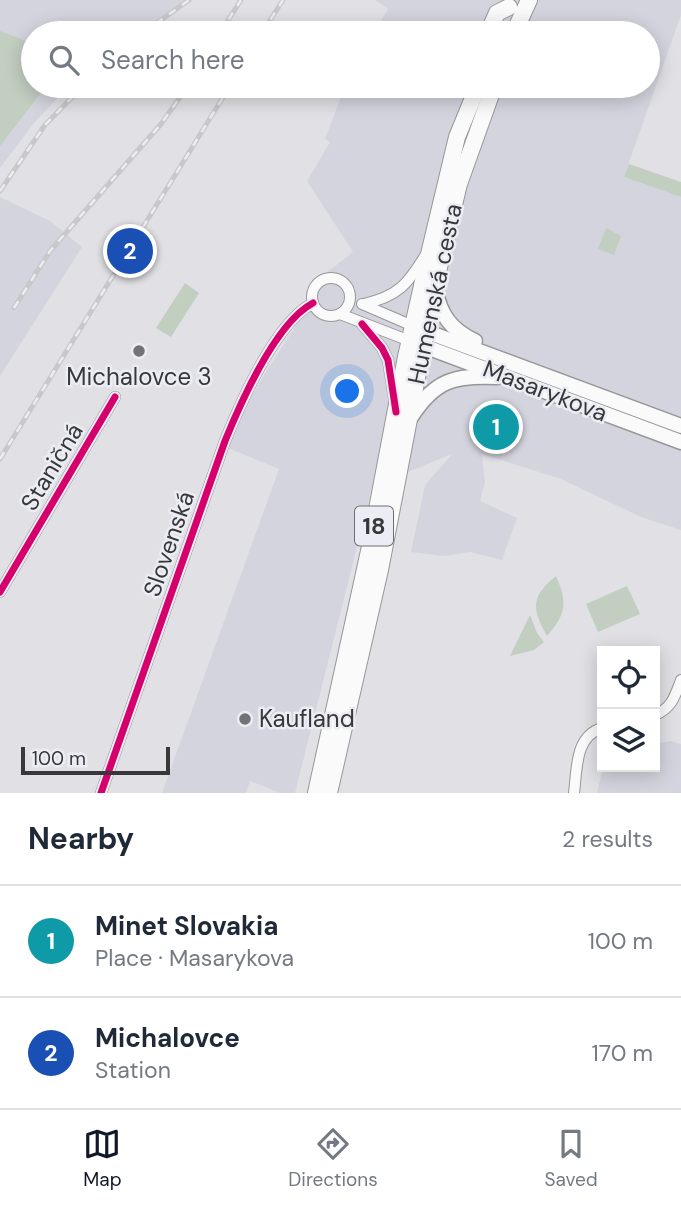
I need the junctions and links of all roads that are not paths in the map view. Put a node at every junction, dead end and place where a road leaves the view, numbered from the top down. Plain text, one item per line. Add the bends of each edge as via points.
1 (528, 0) edge
2 (511, 4) edge
3 (493, 21) edge
4 (503, 21) edge
5 (519, 21) edge
6 (472, 98) edge
7 (490, 98) edge
8 (430, 250) junction
9 (435, 284) junction
10 (351, 296) junction
11 (313, 303) junction
12 (364, 304) junction
13 (340, 314) junction
14 (362, 324) junction
15 (418, 336) junction
16 (506, 360) junction
17 (513, 378) junction
18 (116, 397) dead end
19 (402, 416) junction
20 (681, 425) edge
21 (681, 442) edge
22 (0, 592) edge
23 (681, 680) edge
24 (660, 713) edge
25 (597, 730) edge
26 (102, 793) edge
27 (316, 793) edge
28 (329, 793) edge
29 (574, 793) edge

1 - 5 main road
2 - 3 main road
2 - 4 main road
6 - 8 main road, Humenská cesta / 18 via 457,137
7 - 9 main road, Humenská cesta / 18 via 459,184
8 - 12 street via 400,290
8 - 15 main road, Humenská cesta / 18
9 - 15 main road, Humenská cesta / 18
9 - 16 main road via 441,312 453,328
10 - 11 street via 344,282 328,278 314,288
10 - 12 street
10 - 13 street
11 - 13 street via 324,314
11 - 26 street, Slovenská via 293,319 248,387
12 - 15 street
13 - 14 street
14 - 15 street
14 - 19 street via 388,360
15 - 16 main road, Masarykova
15 - 17 main road, Masarykova
15 - 19 main road, Humenská cesta / 18
16 - 20 main road, Masarykova
17 - 19 main road via 466,376 448,381
17 - 21 main road, Masarykova
18 - 22 street, Staničná
19 - 27 main road, Humenská cesta / 18
19 - 28 main road, Humenská cesta / 18 via 380,570
23 - 24 street via 674,699
25 - 29 street via 583,743

